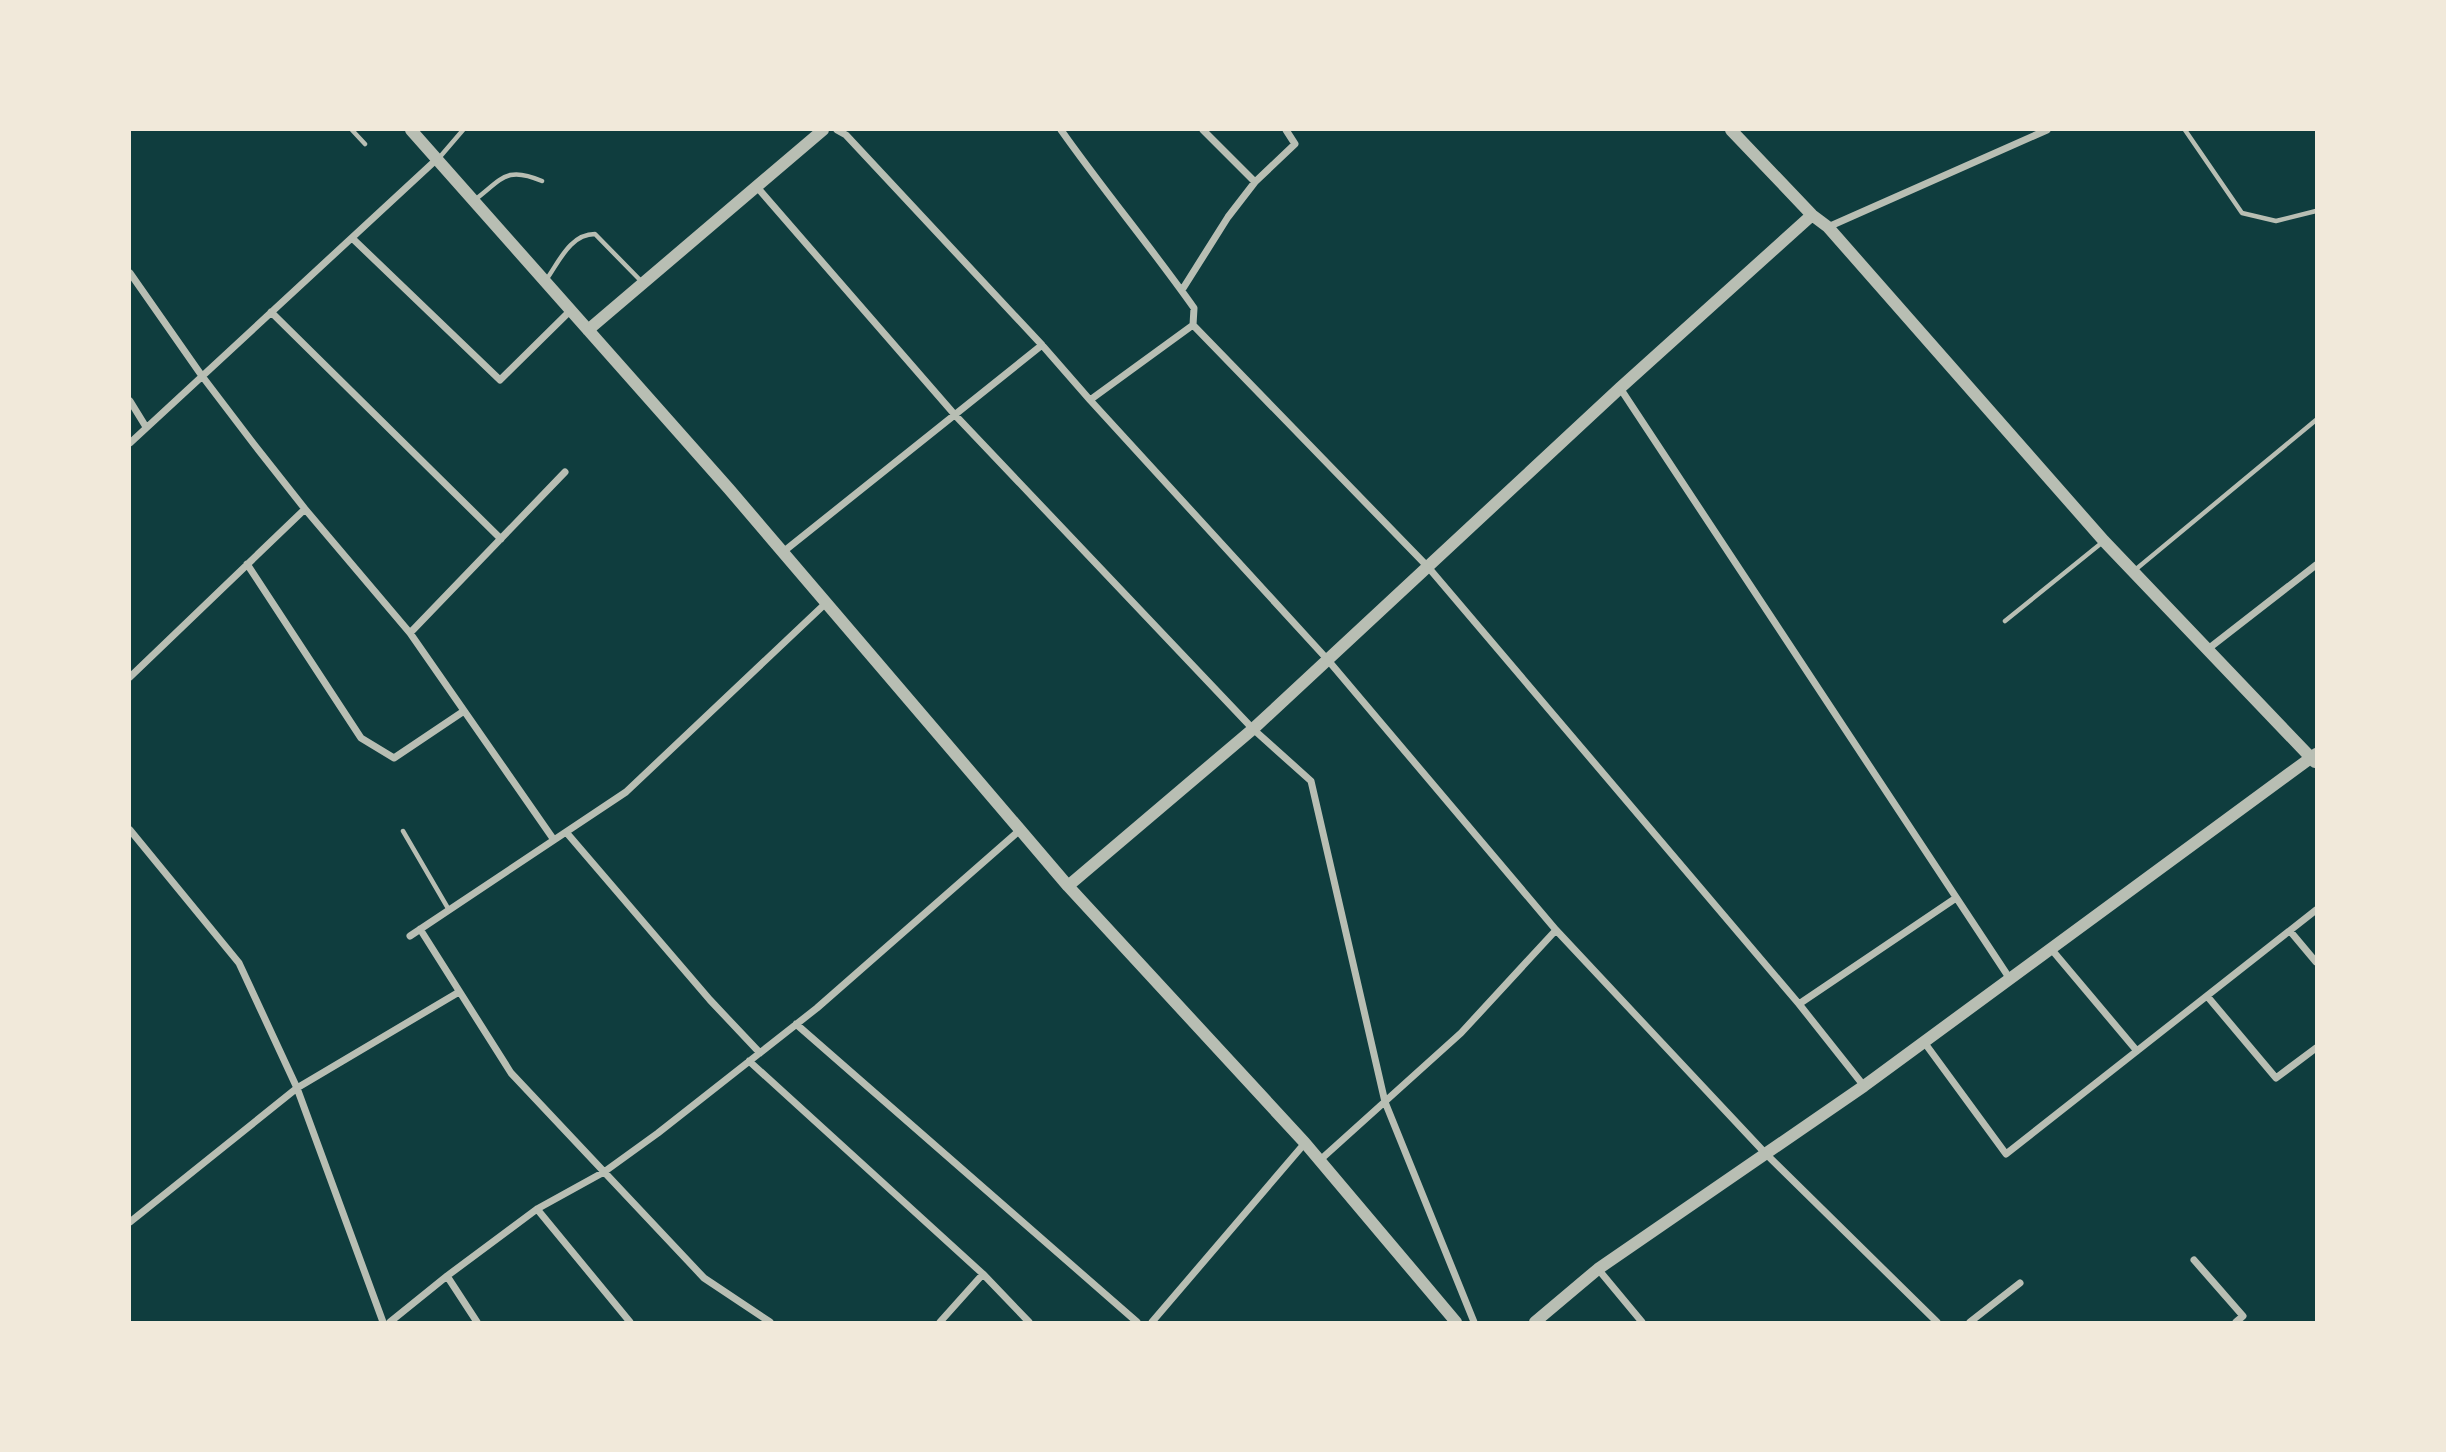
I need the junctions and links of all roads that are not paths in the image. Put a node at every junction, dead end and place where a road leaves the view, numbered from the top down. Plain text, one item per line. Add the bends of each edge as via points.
1 (352, 130) edge
2 (411, 130) edge
3 (463, 130) edge
4 (822, 130) edge
5 (837, 130) edge
6 (1061, 130) edge
7 (1203, 130) edge
8 (1286, 130) edge
9 (1731, 130) edge
10 (2047, 130) edge
11 (2185, 130) edge
12 (365, 144) dead end
13 (437, 159) junction
14 (542, 181) dead end
15 (1255, 181) junction
16 (756, 186) junction
17 (474, 200) junction
18 (2316, 211) edge
19 (1812, 215) junction
20 (1828, 227) junction
21 (352, 238) junction
22 (130, 273) edge
23 (546, 281) junction
24 (643, 283) junction
25 (1182, 290) junction
26 (571, 310) junction
27 (271, 312) junction
28 (1193, 325) junction
29 (588, 330) junction
30 (1042, 345) junction
31 (202, 376) junction
32 (1620, 388) junction
33 (1090, 400) junction
34 (130, 401) edge
35 (955, 415) junction
36 (2316, 420) edge
37 (146, 427) junction
38 (130, 443) edge
39 (565, 472) dead end
40 (305, 509) junction
41 (501, 539) junction
42 (2104, 541) junction
43 (783, 552) junction
44 (247, 565) junction
45 (2316, 565) edge
46 (1428, 567) junction
47 (2135, 571) junction
48 (826, 603) junction
49 (2005, 621) dead end
50 (410, 634) junction
51 (2208, 649) junction
52 (1327, 659) junction
53 (130, 677) edge
54 (464, 711) junction
55 (1254, 729) junction
56 (2315, 759) edge
57 (130, 830) edge
58 (1020, 830) junction
59 (403, 831) dead end
60 (566, 832) junction
61 (554, 840) junction
62 (1068, 886) junction
63 (1956, 898) junction
64 (449, 910) junction
65 (2316, 910) edge
66 (420, 929) junction
67 (1556, 930) junction
68 (2290, 930) junction
69 (410, 936) dead end
70 (2052, 950) junction
71 (2316, 962) edge
72 (2010, 980) junction
73 (459, 992) junction
74 (2207, 996) junction
75 (1799, 1004) junction
76 (796, 1024) junction
77 (1924, 1042) junction
78 (2316, 1048) edge
79 (2137, 1051) junction
80 (760, 1052) junction
81 (750, 1061) junction
82 (1864, 1086) junction
83 (297, 1088) junction
84 (1385, 1102) junction
85 (1305, 1143) junction
86 (1766, 1153) junction
87 (1319, 1161) junction
88 (604, 1172) junction
89 (537, 1209) junction
90 (130, 1219) edge
91 (2194, 1260) dead end
92 (1598, 1269) junction
93 (983, 1274) junction
94 (447, 1276) junction
95 (2020, 1283) dead end
96 (383, 1322) edge
97 (390, 1322) edge
98 (477, 1322) edge
99 (630, 1322) edge
100 (770, 1322) edge
101 (940, 1322) edge
102 (1029, 1322) edge
103 (1137, 1322) edge
104 (1152, 1322) edge
105 (1456, 1322) edge
106 (1474, 1322) edge
107 (1535, 1322) edge
108 (1642, 1322) edge
109 (1937, 1322) edge
110 (1970, 1322) edge
111 (2236, 1322) edge

1 - 12 lane
2 - 13 street
3 - 13 lane
4 - 16 street
5 - 30 street
6 - 25 street
7 - 15 street
8 - 15 street via 1296,144
9 - 19 street
10 - 20 street
11 - 18 lane via 2242,213 2276,222
13 - 17 street
13 - 21 street
14 - 17 lane via 523,173 510,174
15 - 25 street
16 - 24 street
16 - 35 street
17 - 23 street
19 - 20 street
19 - 32 street
20 - 42 street
21 - 26 street via 500,380
21 - 27 street
22 - 31 street
23 - 24 lane via 575,239 595,234
23 - 26 street
24 - 29 street
25 - 28 street via 1194,308
26 - 29 street
27 - 31 street
27 - 41 street
28 - 33 street
28 - 46 street
29 - 43 street
30 - 33 street
30 - 35 street
31 - 37 street
31 - 40 street
32 - 46 street
32 - 63 street
33 - 52 street
34 - 37 street
35 - 43 street
35 - 55 street
36 - 47 lane
37 - 38 street
39 - 41 street
40 - 44 street
40 - 50 street
41 - 50 street
42 - 47 street
42 - 49 lane
43 - 48 street
44 - 53 street
44 - 54 street via 361,738 375,748 394,758
45 - 51 street
46 - 52 street
46 - 75 street
47 - 51 street
48 - 58 street
48 - 60 street via 626,792
50 - 54 street
51 - 56 street
52 - 55 street
52 - 67 street
54 - 61 street
55 - 62 street
55 - 84 street via 1311,780
56 - 70 street
57 - 83 street via 239,963
58 - 62 street
58 - 76 street
59 - 64 lane
60 - 61 street
60 - 80 street
61 - 64 street
62 - 85 street
63 - 72 street
63 - 75 street
64 - 66 street
65 - 68 street
66 - 69 street
66 - 73 street
67 - 84 street via 1461,1033
67 - 86 street
68 - 71 street
68 - 74 street
70 - 72 street
70 - 79 street
72 - 77 street
73 - 83 street
73 - 88 street via 511,1073
74 - 78 street via 2276,1078
74 - 79 street
75 - 82 street
76 - 80 street
76 - 103 street
77 - 79 street via 2007,1154
77 - 82 street
80 - 81 street
81 - 88 street
81 - 93 street
82 - 86 street
83 - 90 street
83 - 96 street
84 - 87 street
84 - 106 street
85 - 87 street
85 - 104 street
86 - 92 street
86 - 109 street
87 - 105 street
88 - 89 street
88 - 100 street via 704,1278
89 - 94 street
89 - 99 street
91 - 111 street via 2243,1316
92 - 107 street
92 - 108 street
93 - 101 street
93 - 102 street
94 - 97 street
94 - 98 street
95 - 110 street

